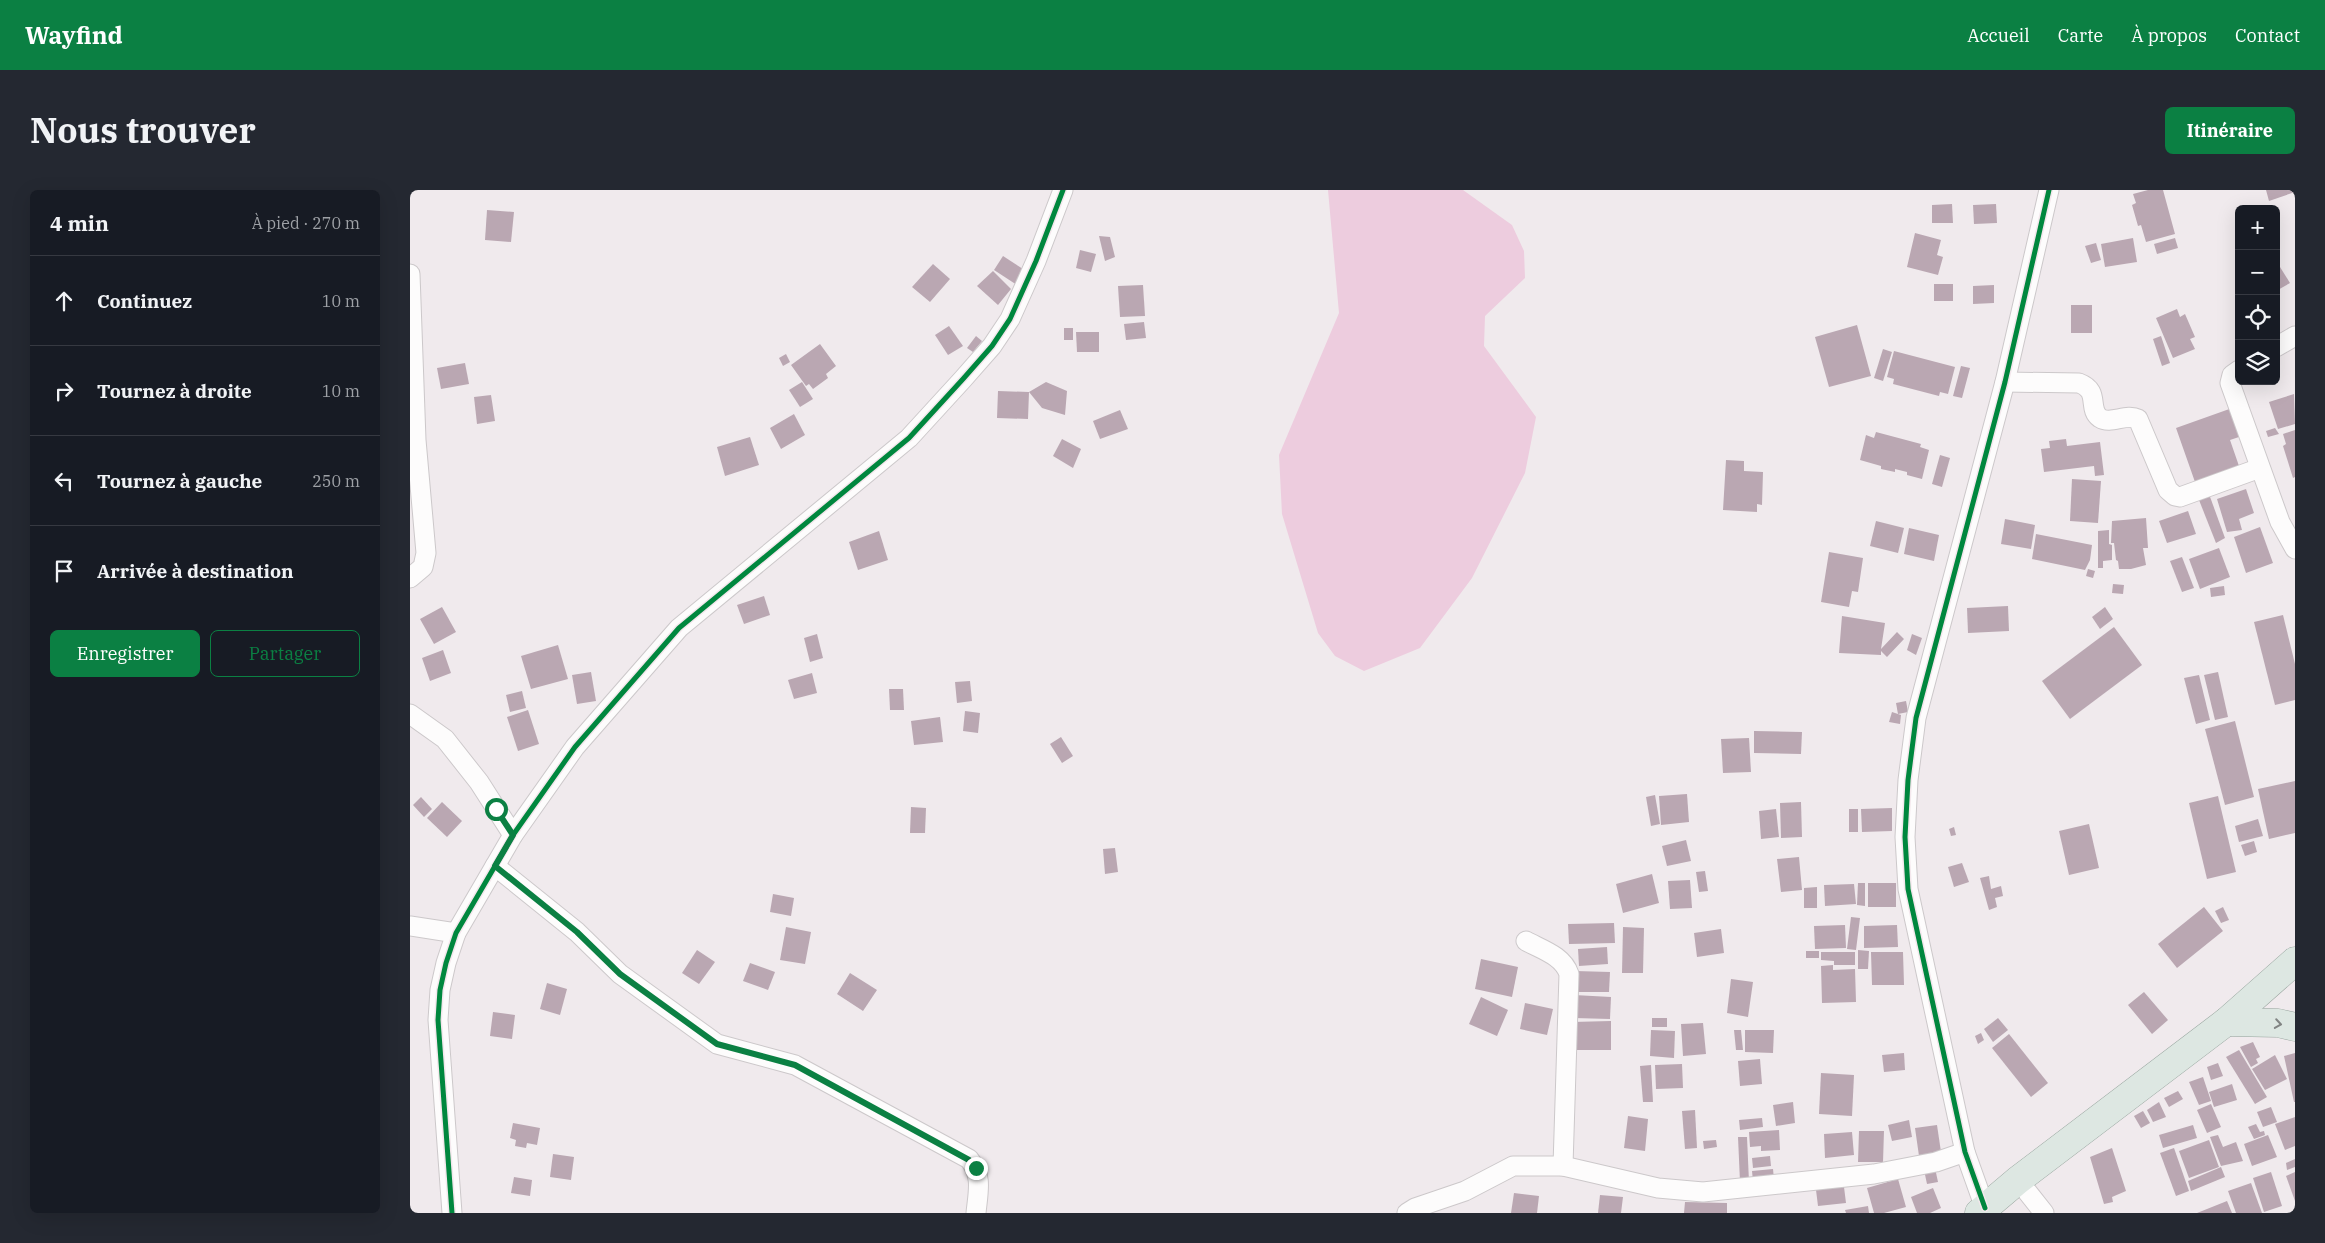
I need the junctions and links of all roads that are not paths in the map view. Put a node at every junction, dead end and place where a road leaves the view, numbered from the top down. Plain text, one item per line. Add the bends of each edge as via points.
1 (1063, 190) edge
2 (2049, 190) edge
3 (410, 274) edge
4 (2295, 336) edge
5 (2280, 345) edge
6 (2235, 373) edge
7 (2004, 382) junction
8 (2260, 468) junction
9 (2295, 549) edge
10 (410, 578) edge
11 (410, 714) edge
12 (513, 835) junction
13 (495, 866) junction
14 (410, 926) edge
15 (456, 933) junction
16 (1526, 941) dead end
17 (2295, 961) edge
18 (2226, 1022) junction
19 (2295, 1027) edge
20 (1965, 1152) junction
21 (1563, 1166) junction
22 (2018, 1180) junction
23 (1982, 1211) edge
24 (452, 1213) edge
25 (976, 1213) edge
26 (1407, 1213) edge
27 (2044, 1213) edge

1 - 12 street via 1019,301 992,346 908,438 679,628 575,747
2 - 7 street
3 - 10 street via 416,440 426,554 423,567
4 - 5 street
6 - 8 street via 2230,383
7 - 8 street via 2079,384 2092,392 2096,414 2100,418 2133,416 2138,419 2168,490 2175,496 2180,497
7 - 20 street via 1916,718 1905,837 1908,889
8 - 9 street via 2280,522
11 - 12 street via 445,739 480,782
12 - 13 street
13 - 15 street
13 - 25 street via 577,932 620,974 717,1044 795,1065 969,1160 979,1179
14 - 15 street
15 - 24 street via 440,990 438,1020
16 - 21 street via 1559,958 1569,974
17 - 18 main road
18 -> 19 main road
18 - 22 main road
20 - 21 street via 1936,1162 1874,1174 1703,1192 1658,1188
20 - 23 street
21 - 26 street via 1514,1166 1466,1191
22 - 23 main road
22 - 27 street

